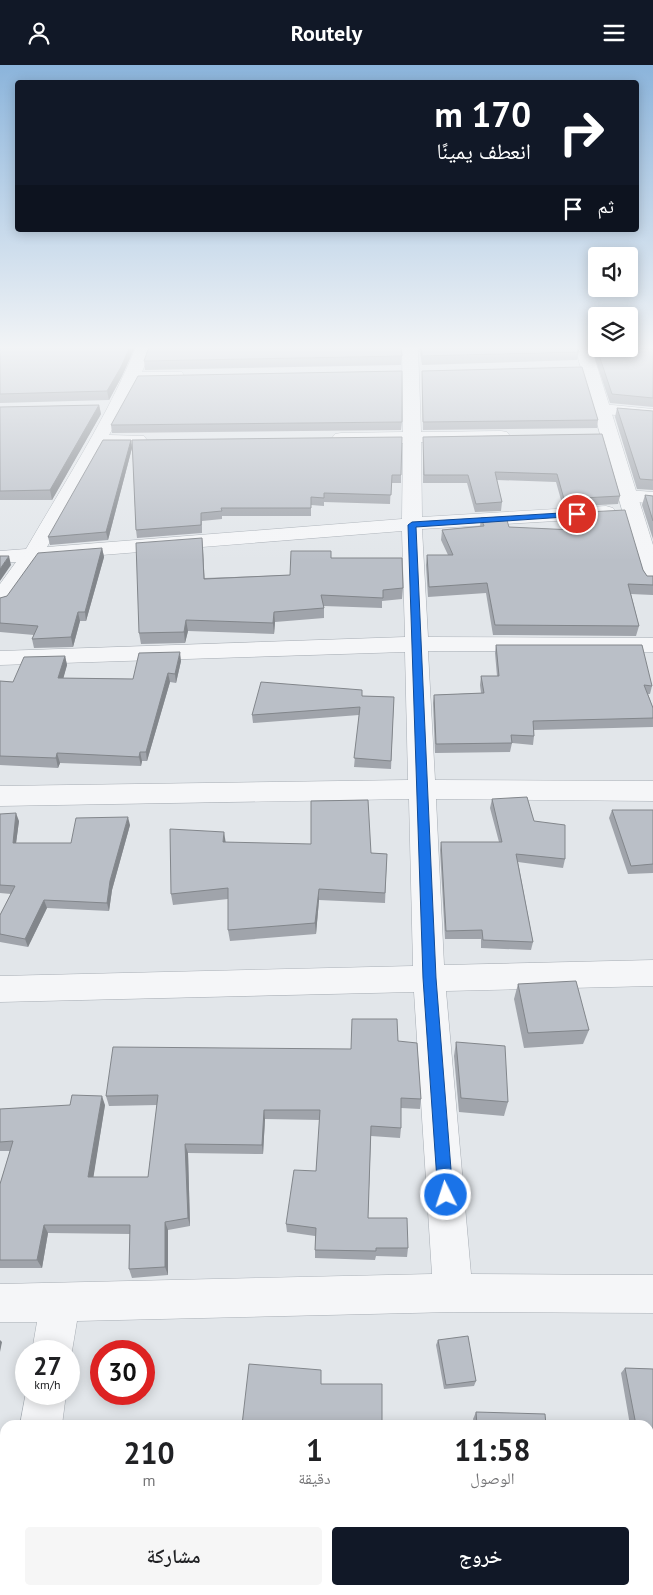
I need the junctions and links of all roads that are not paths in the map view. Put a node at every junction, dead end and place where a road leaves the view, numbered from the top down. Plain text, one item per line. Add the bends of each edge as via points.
1 (109, 418) edge
2 (411, 418) edge
3 (605, 418) edge
4 (590, 435) edge
5 (610, 435) junction
6 (520, 436) edge
7 (411, 437) junction
8 (322, 438) edge
9 (155, 440) edge
10 (96, 441) junction
11 (653, 498) edge
12 (630, 503) junction
13 (412, 525) junction
14 (33, 554) junction
15 (0, 557) edge
16 (653, 579) edge
17 (0, 599) edge
18 (416, 644) junction
19 (653, 645) edge
20 (0, 658) edge
21 (421, 789) junction
22 (653, 791) edge
23 (0, 796) edge
24 (653, 973) edge
25 (429, 978) junction
26 (2, 995) edge
27 (453, 1293) junction
28 (653, 1294) edge
29 (60, 1302) junction
30 (0, 1303) edge
31 (54, 1340) edge
32 (44, 1405) edge
33 (42, 1420) edge

1 - 10 street
2 - 7 street
3 - 5 street
4 - 5 street
5 - 12 street
6 - 7 street
7 - 8 street
7 - 13 street
9 - 10 street
10 - 14 street
11 - 12 street
12 - 13 street
12 - 16 street
13 - 14 street
13 - 18 street
14 - 15 street
14 - 17 street
18 - 19 street
18 - 20 street
18 - 21 street
21 - 22 street
21 - 23 street
21 - 25 street
24 - 25 street
25 - 26 street
25 - 27 street
27 - 28 street
27 - 29 street
29 - 30 street
29 - 31 street
32 - 33 street

